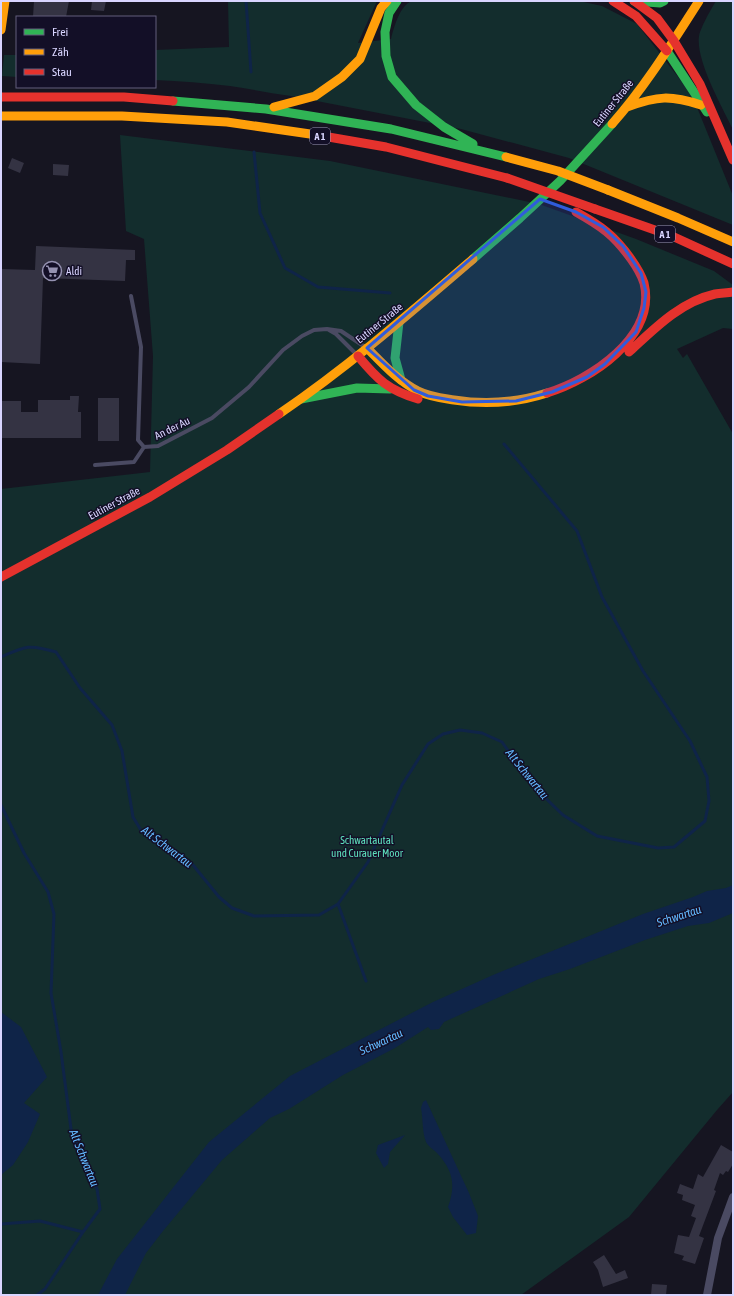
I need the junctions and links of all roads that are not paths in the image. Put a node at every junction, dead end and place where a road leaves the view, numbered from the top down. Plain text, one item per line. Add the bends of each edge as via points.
1 (5, 1) edge
2 (387, 1) edge
3 (397, 1) edge
4 (613, 1) edge
5 (634, 1) edge
6 (664, 1) edge
7 (699, 1) edge
8 (1, 30) edge
9 (674, 40) junction
10 (666, 51) junction
11 (1, 96) edge
12 (701, 105) junction
13 (627, 107) junction
14 (266, 109) junction
15 (4, 116) edge
16 (719, 129) junction
17 (486, 152) junction
18 (733, 160) edge
19 (506, 182) junction
20 (733, 242) edge
21 (733, 264) edge
22 (733, 292) edge
23 (131, 296) dead end
24 (399, 322) junction
25 (327, 329) junction
26 (367, 348) junction
27 (358, 356) junction
28 (402, 382) junction
29 (390, 389) junction
30 (301, 399) junction
31 (144, 447) junction
32 (95, 465) dead end
33 (1, 577) edge
34 (733, 1197) edge
35 (707, 1295) edge

1 - 8 main road
2 - 14 main road via 381,8 360,58 342,77 315,96
3 - 17 main road via 389,13 385,32 386,56 392,77 416,105 444,127
4 - 10 main road via 636,16
5 - 6 main road
5 - 9 main road via 657,18
7 - 9 main road, Eutiner Straße
9 - 10 main road, Eutiner Straße
9 - 16 main road via 700,84
10 - 12 main road
10 - 13 main road, Eutiner Straße
11 - 14 main road, A 1 via 124,97
12 - 13 main road via 667,96
12 - 16 main road
13 - 24 main road, Eutiner Straße via 560,181
14 - 17 main road, A 1 via 391,129
15 - 19 main road, A 1 via 122,116 227,122 289,130 386,147 467,168
16 - 18 main road
17 - 20 main road, A 1, bridge via 558,171
19 - 21 main road, A 1, bridge via 672,236
19 - 28 main road via 576,212 603,227 623,246 641,273 646,292 636,332 606,364 587,377 552,392 516,401 487,404 462,402 428,396
22 - 29 main road via 696,300 660,325 604,373 581,387 550,399 513,408 463,409 426,402
23 - 31 lane, An der Au via 141,347 138,440
24 - 26 main road, Eutiner Straße
24 - 28 main road via 394,356
25 - 26 lane, An der Au via 341,331
25 - 27 lane via 336,334
25 - 31 lane, An der Au via 314,330 283,350 249,387 212,418 158,446
26 - 27 main road, Eutiner Straße
26 - 28 main road
27 - 29 main road via 377,379
27 - 30 main road, Eutiner Straße
29 - 30 main road via 357,388
30 - 33 main road, Eutiner Straße via 227,450 150,497
31 - 32 lane via 134,462
34 - 35 street via 718,1238

